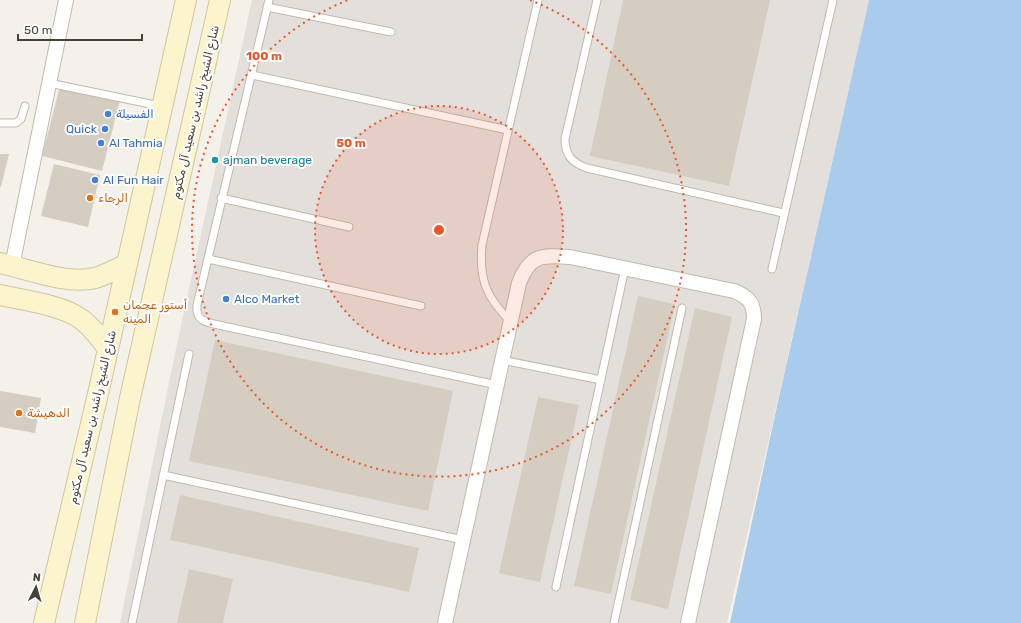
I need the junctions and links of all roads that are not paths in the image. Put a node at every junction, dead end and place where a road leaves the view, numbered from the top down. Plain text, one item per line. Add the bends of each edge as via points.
1 (66, 0) edge
2 (186, 0) edge
3 (220, 0) edge
4 (538, 0) edge
5 (597, 0) edge
6 (833, 0) edge
7 (268, 3) edge
8 (391, 32) dead end
9 (252, 75) junction
10 (49, 82) junction
11 (25, 106) dead end
12 (162, 107) junction
13 (0, 123) edge
14 (508, 130) junction
15 (222, 198) junction
16 (783, 213) junction
17 (349, 227) dead end
18 (208, 259) junction
19 (6, 264) edge
20 (127, 264) junction
21 (625, 268) junction
22 (772, 268) dead end
23 (0, 295) edge
24 (421, 306) dead end
25 (682, 308) dead end
26 (511, 323) junction
27 (108, 349) junction
28 (189, 354) dead end
29 (502, 360) junction
30 (601, 380) junction
31 (497, 385) junction
32 (163, 475) junction
33 (463, 540) junction
34 (556, 587) dead end
35 (44, 623) edge
36 (85, 623) edge
37 (132, 623) edge
38 (445, 623) edge
39 (614, 623) edge
40 (688, 623) edge

1 - 10 street
2 - 12 main road, شارع الشيخ راشد بن سعيد آل مكتوم
3 - 36 main road, شارع الشيخ راشد بن سعيد آل مكتوم via 130,398
4 - 14 lane
5 - 16 lane via 565,139 567,155 572,161 587,168
6 - 16 lane
7 - 8 lane
7 - 9 lane
9 - 14 lane
9 - 15 lane
10 - 12 lane
10 - 19 street
11 - 13 lane via 21,119 16,123
12 - 20 main road, شارع الشيخ راشد بن سعيد آل مكتوم
14 - 26 lane via 482,245 481,263 483,280 490,296
15 - 17 lane
15 - 18 lane
16 - 22 lane
18 - 24 lane
18 - 31 lane via 197,305 199,318 206,322
19 - 20 main road via 79,280 94,278
20 - 27 main road, شارع الشيخ راشد بن سعيد آل مكتوم
21 - 26 street via 570,257 544,256 532,261 519,283
21 - 30 lane
21 - 40 street via 734,291 750,301 754,310
23 - 27 main road via 69,312 92,328
25 - 39 lane
26 - 29 street
27 - 35 main road, شارع الشيخ راشد بن سعيد آل مكتوم
28 - 32 lane
29 - 30 lane
29 - 31 street
30 - 34 lane
31 - 33 street
32 - 33 lane
32 - 37 lane
33 - 38 street

